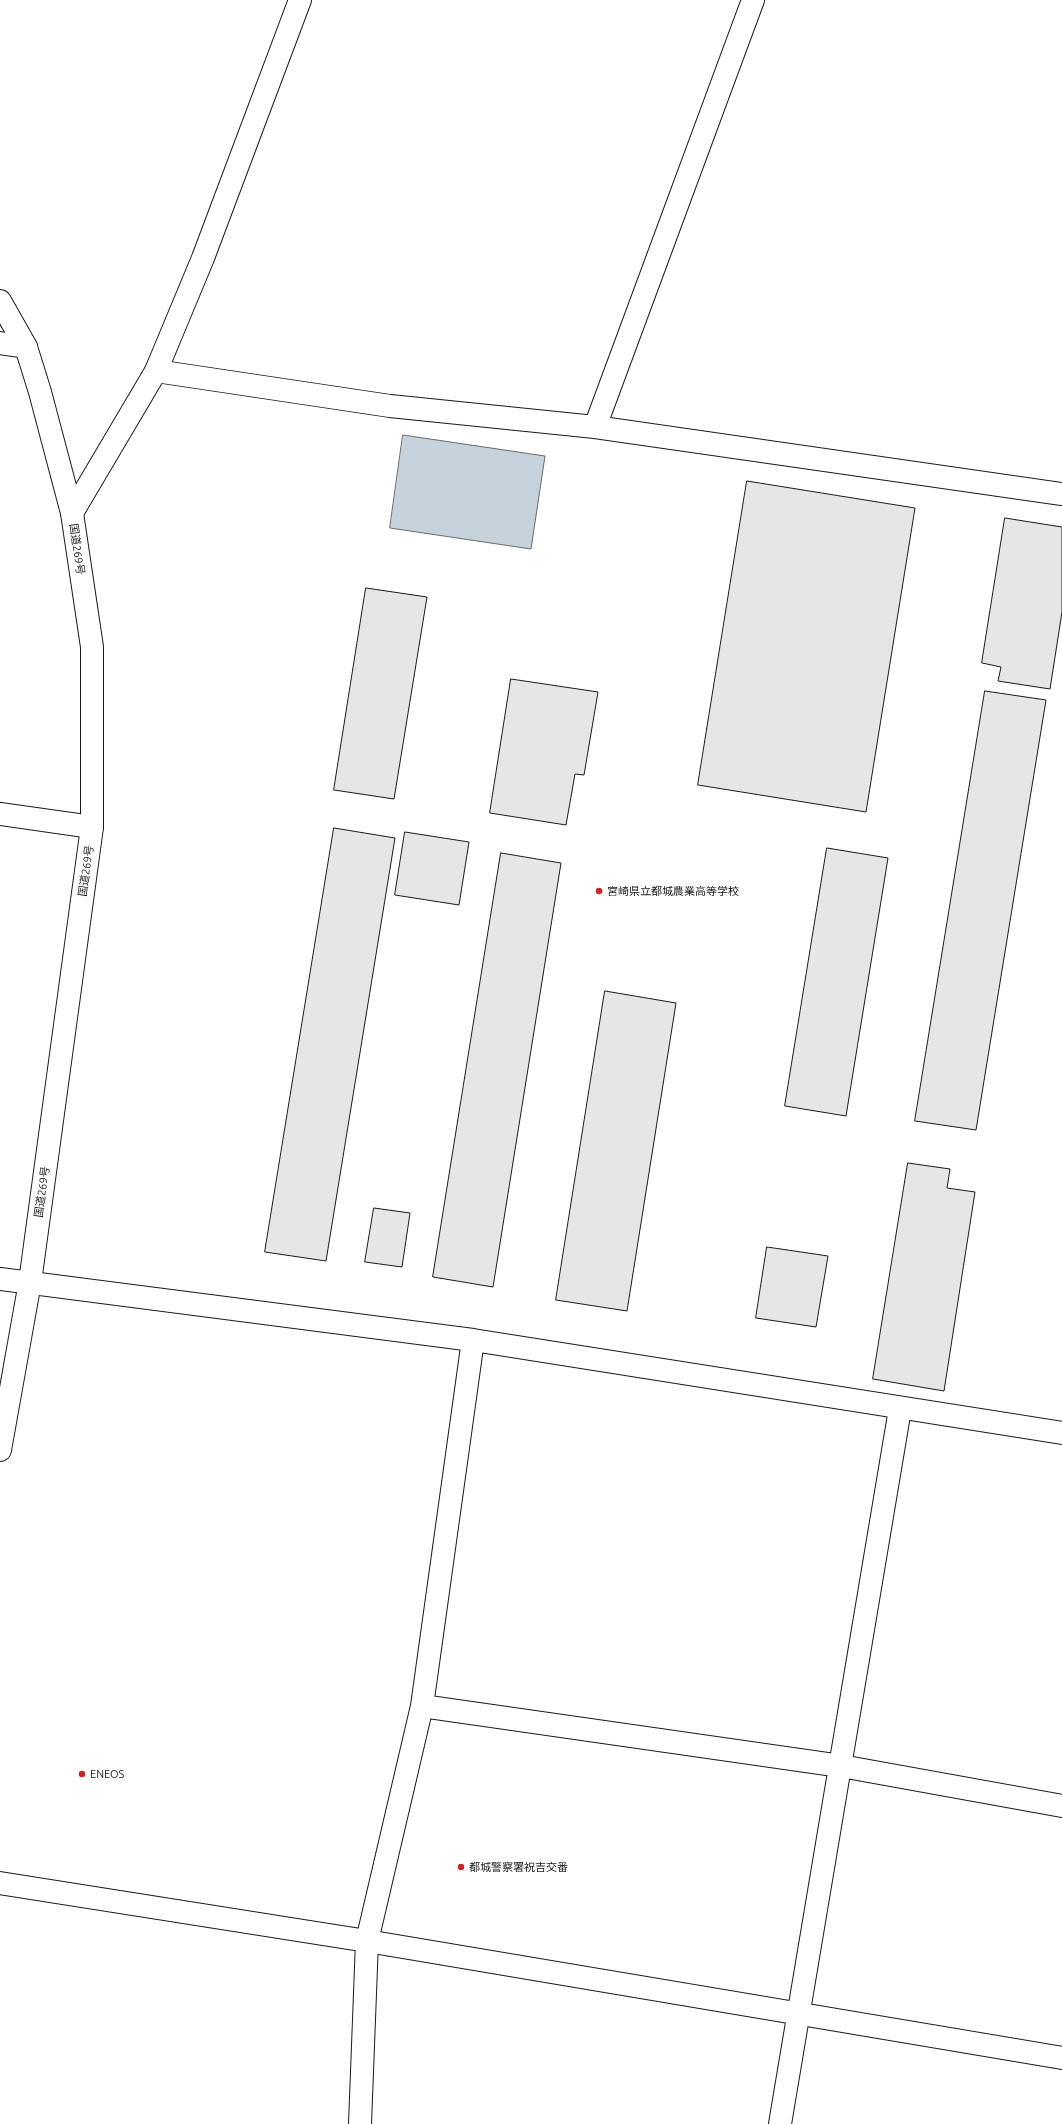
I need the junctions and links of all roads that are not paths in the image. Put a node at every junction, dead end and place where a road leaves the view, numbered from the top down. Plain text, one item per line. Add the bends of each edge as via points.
1 (300, 0) edge
2 (753, 0) edge
3 (0, 301) edge
4 (0, 343) edge
5 (26, 347) junction
6 (156, 371) junction
7 (595, 427) junction
8 (1062, 494) edge
9 (72, 513) junction
10 (0, 814) edge
11 (92, 827) junction
12 (0, 1279) edge
13 (30, 1282) junction
14 (473, 1340) junction
15 (900, 1409) junction
16 (1062, 1433) edge
17 (0, 1450) edge
18 (422, 1706) junction
19 (841, 1766) junction
20 (1062, 1806) edge
21 (0, 1884) edge
22 (367, 1942) junction
23 (799, 2015) junction
24 (1062, 2058) edge
25 (360, 2124) edge
26 (780, 2124) edge

1 - 6 main road via 203,258
2 - 7 main road
3 - 5 main road, 国道269号
4 - 5 main road
5 - 9 main road, 国道269号
6 - 7 main road via 390,406
6 - 9 main road
7 - 8 main road
9 - 11 main road, 国道269号 via 92,647
10 - 11 main road
11 - 13 main road, 国道269号
12 - 13 main road
13 - 14 main road
13 - 17 main road, 国道269号
14 - 15 main road
14 - 18 main road
15 - 16 main road
15 - 19 main road
18 - 19 main road
18 - 22 main road
19 - 20 main road
19 - 23 main road
21 - 22 main road
22 - 23 main road
22 - 25 main road
23 - 24 main road
23 - 26 main road

